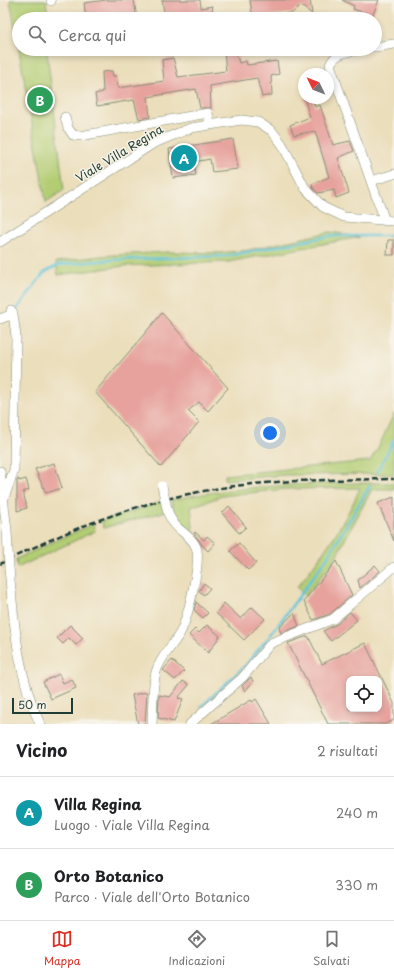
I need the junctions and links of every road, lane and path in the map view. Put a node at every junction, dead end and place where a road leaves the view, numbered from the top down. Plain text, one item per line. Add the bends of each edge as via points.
1 (394, 44) edge
2 (382, 46) edge
3 (337, 56) edge
4 (65, 117) dead end
5 (210, 124) junction
6 (394, 174) edge
7 (371, 181) junction
8 (390, 221) edge
9 (0, 242) edge
10 (0, 319) edge
11 (0, 470) edge
12 (162, 486) dead end
13 (4, 498) junction
14 (394, 567) edge
15 (40, 724) edge
16 (152, 724) edge
17 (190, 724) edge

1 - 2 street
3 - 7 street, Viale Villa Regina via 330,65
4 - 5 street via 72,135 80,136 208,113
5 - 8 street, Viale Villa Regina via 240,120 258,122 278,138 305,188 323,208 344,217
5 - 9 street, Viale Villa Regina via 180,131 154,143
6 - 7 street
7 - 8 street, Viale Villa Regina
10 - 13 street via 12,313 16,336 14,470
11 - 13 street
12 - 16 street, bridge via 170,520 196,548 197,560 188,612 180,633 159,664 156,673
13 - 15 street, bridge via 15,635 22,678
14 - 17 street via 333,619 271,643 243,677

